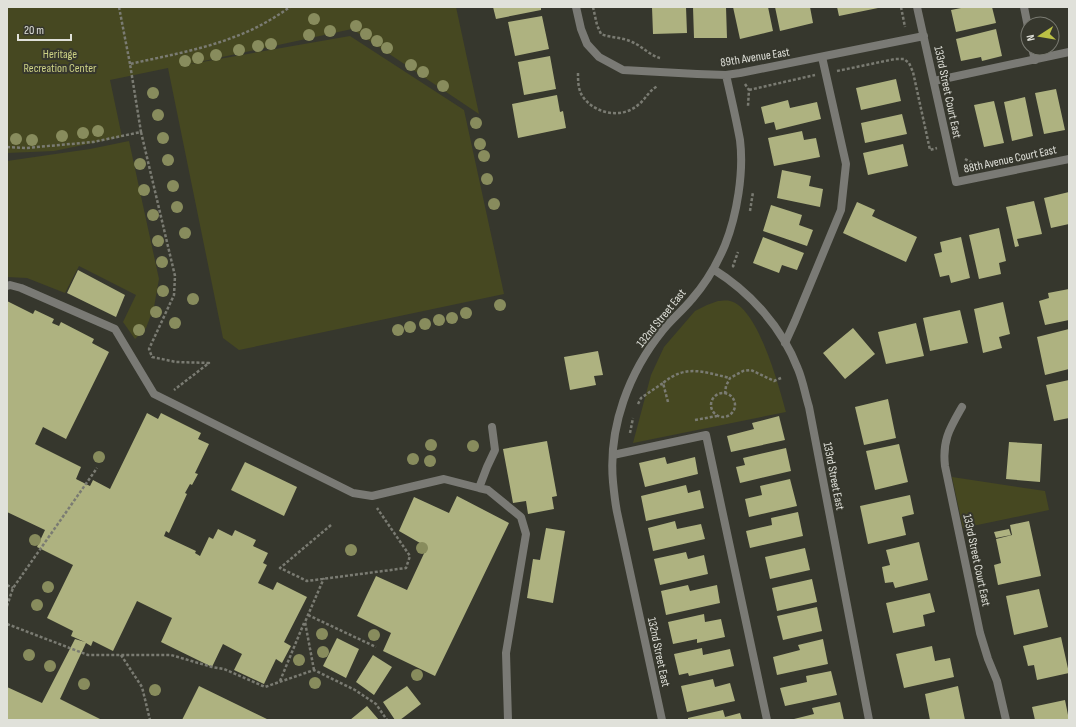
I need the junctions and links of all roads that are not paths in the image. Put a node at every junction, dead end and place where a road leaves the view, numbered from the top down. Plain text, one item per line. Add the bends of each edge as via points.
1 (576, 7) edge
2 (917, 7) edge
3 (924, 36) junction
4 (1069, 52) edge
5 (1034, 56) edge
6 (822, 57) junction
7 (1035, 60) junction
8 (726, 75) junction
9 (934, 81) junction
10 (1069, 159) edge
11 (956, 182) joint
12 (713, 269) junction
13 (7, 286) edge
14 (785, 342) junction
15 (962, 407) dead end
16 (492, 427) dead end
17 (612, 455) junction
18 (479, 488) junction
19 (508, 720) edge
20 (662, 720) edge
21 (767, 720) edge
22 (869, 720) edge
23 (1006, 720) edge

1 - 8 street, 89th Avenue East via 587,44 599,57 623,70
2 - 3 street, 133rd Street Court East
3 - 6 street, 89th Avenue East
3 - 9 street, 133rd Street Court East
4 - 7 street
5 - 7 street
6 - 8 street, 89th Avenue East
6 - 14 street via 846,164 840,210 796,321
7 - 9 street
8 - 12 street, 132nd Street East via 740,142 740,165 734,218
9 - 11 street, 133rd Street Court East
10 - 11 street, 88th Avenue Court East
12 - 14 street, 133rd Street East via 748,295
12 - 17 street, 132nd Street East via 693,298 659,336 635,374 619,414
13 - 18 street via 21,288 115,329 154,394 354,493 372,496 444,479
14 - 22 street, 133rd Street East via 798,369 809,407
15 - 23 street, 133rd Street Court East via 946,441 945,466 980,633 998,681
16 - 18 street via 495,450
17 - 20 street, 132nd Street East via 612,481 617,512
17 - 21 street via 706,435
18 - 19 street via 488,490 521,517 526,534 506,654

